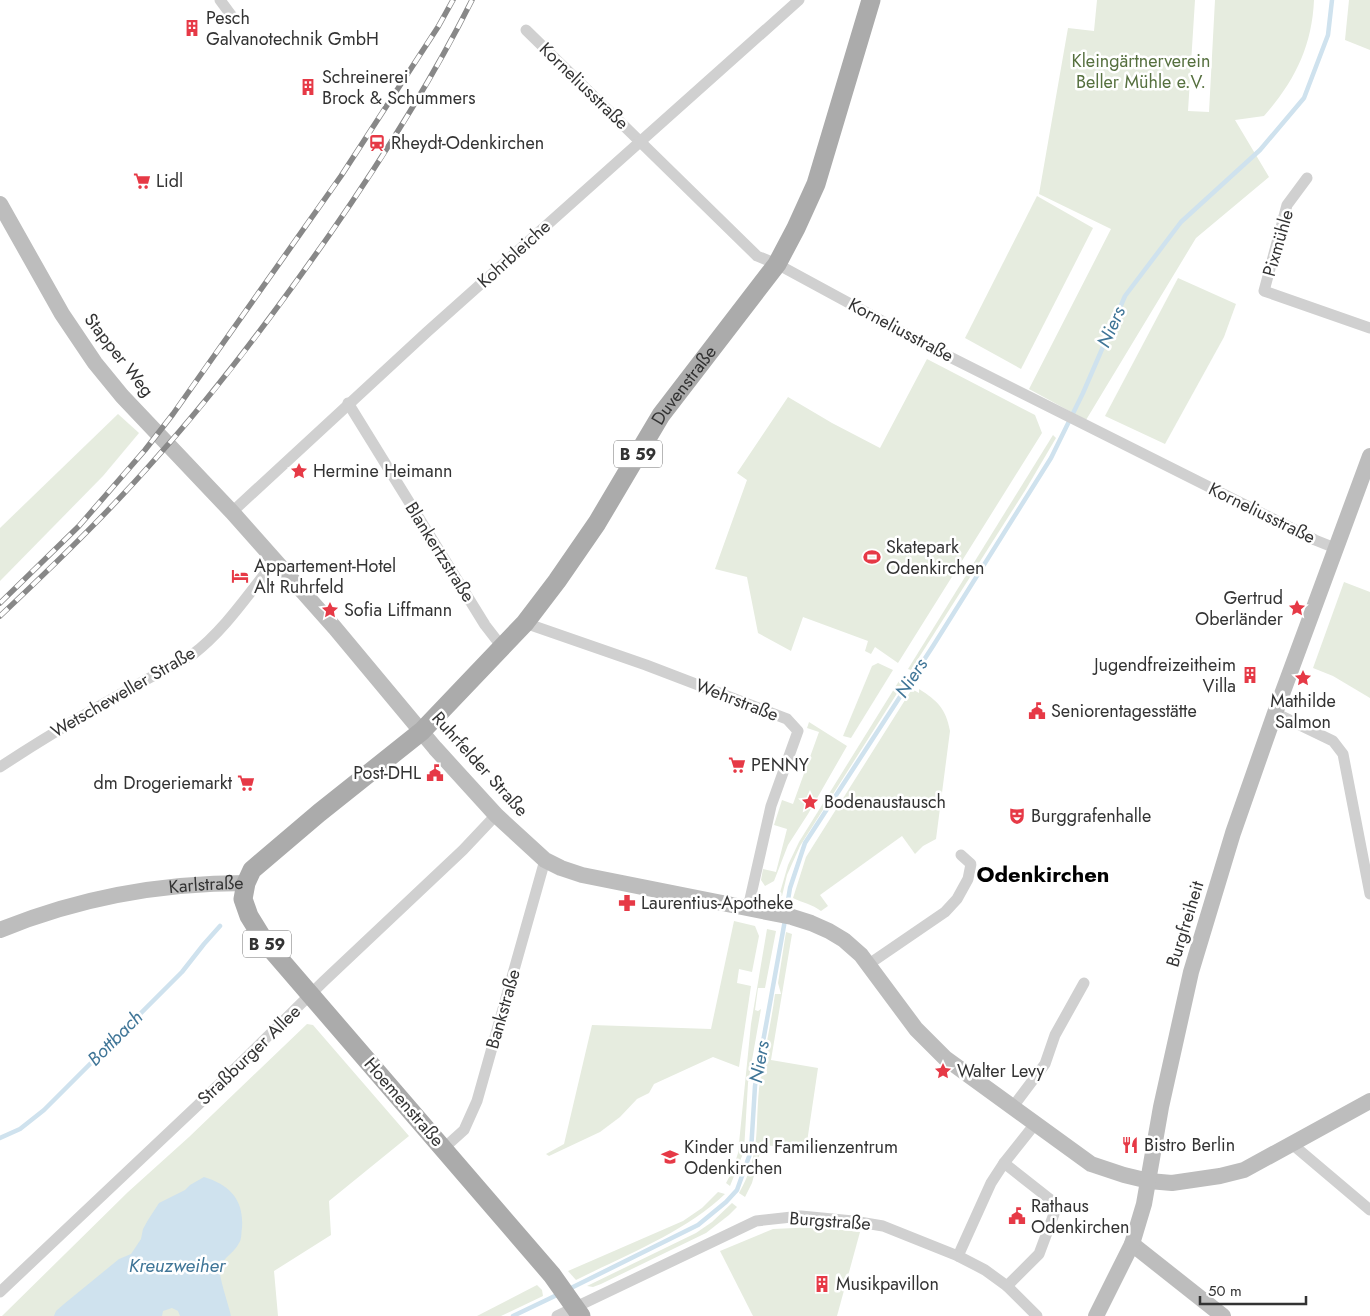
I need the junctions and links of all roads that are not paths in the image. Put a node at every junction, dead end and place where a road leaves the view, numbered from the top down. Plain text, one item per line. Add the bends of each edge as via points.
1 (220, 0) edge
2 (799, 0) edge
3 (871, 0) edge
4 (234, 19) dead end
5 (526, 30) dead end
6 (640, 141) junction
7 (1307, 178) dead end
8 (0, 204) edge
9 (777, 264) junction
10 (1370, 328) edge
11 (348, 403) junction
12 (1370, 456) edge
13 (232, 512) junction
14 (1335, 548) junction
15 (275, 561) junction
16 (525, 622) junction
17 (502, 647) junction
18 (1275, 713) junction
19 (422, 731) junction
20 (0, 767) edge
21 (496, 815) junction
22 (961, 855) dead end
23 (546, 860) junction
24 (246, 883) junction
25 (1370, 894) edge
26 (748, 908) junction
27 (0, 930) edge
28 (869, 964) junction
29 (1084, 983) dead end
30 (310, 995) junction
31 (1370, 1101) edge
32 (1012, 1108) junction
33 (1035, 1124) junction
34 (1292, 1144) junction
35 (444, 1148) junction
36 (1004, 1163) junction
37 (1149, 1181) junction
38 (1370, 1210) edge
39 (1132, 1244) junction
40 (958, 1256) junction
41 (1007, 1286) junction
42 (0, 1292) edge
43 (575, 1308) edge
44 (557, 1316) edge
45 (1038, 1316) edge
46 (1096, 1316) edge
47 (1224, 1316) edge

1 - 4 street
2 - 6 street, Kohrbleiche
3 - 9 main road, Duvenstraße / B 59 via 816,184
5 - 6 street, Korneliusstraße
6 - 9 street, Korneliusstraße via 757,256
6 - 11 street, Kohrbleiche
7 - 10 street, Pixmühle via 1288,206 1264,291
8 - 13 main road, Stapper Weg via 53,301 95,363
9 - 14 street, Korneliusstraße via 930,347
9 - 16 main road, Duvenstraße / B 59 via 661,415 597,523
11 - 13 street, Kohrbleiche
11 - 17 street, Blankertzstraße via 485,625
12 - 14 main road, Burgfreiheit
13 - 15 main road, Ruhrfelder Straße
14 - 18 main road, Burgfreiheit
15 - 19 main road, Ruhrfelder Straße
15 - 20 street, Wetscheweller Straße via 218,633 192,655 99,705
16 - 17 main road, Duvenstraße / B 59
16 - 26 street, Wehrstraße via 787,719 798,731 771,806
17 - 19 main road, Duvenstraße / B 59
18 - 25 street via 1333,741 1344,754
18 - 37 main road, Burgfreiheit via 1233,833 1191,972 1161,1107
19 - 21 main road, Ruhrfelder Straße
19 - 24 main road, Karlstraße / B 59 via 257,864
21 - 23 main road, Ruhrfelder Straße
21 - 30 street, Straßburger Allee
22 - 28 street via 971,864 968,879 957,899 945,912
23 - 26 main road, Ruhrfelder Straße via 582,874
23 - 35 street, Bankstraße via 477,1101 464,1130
24 - 27 main road, Karlstraße via 212,883 107,896 56,909
24 - 30 main road, Hoemenstraße / B 59 via 243,899 253,924
26 - 28 main road, Ruhrfelder Straße via 821,926 851,946
28 - 32 main road, Ruhrfelder Straße via 930,1044
29 - 32 street via 1055,1035 1045,1064
30 - 35 main road, Hoemenstraße / B 59
30 - 42 street, Straßburger Allee
31 - 34 main road, Ruhrfelder Straße
32 - 33 main road, Ruhrfelder Straße
33 - 36 street
33 - 37 main road, Ruhrfelder Straße via 1091,1164
34 - 37 main road, Ruhrfelder Straße via 1244,1170 1172,1183
34 - 38 street
35 - 43 main road, Hoemenstraße / B 59 via 556,1280
36 - 40 street via 991,1183
36 - 41 street via 1051,1200 1055,1207 1039,1254
37 - 39 main road, Burgfreiheit
39 - 46 main road, Burgfreiheit
39 - 47 main road
40 - 41 street, Burgstraße
40 - 43 street, Burgstraße via 875,1224 784,1217 756,1222
41 - 45 street, Burgstraße
43 - 44 street, Burgstraße

